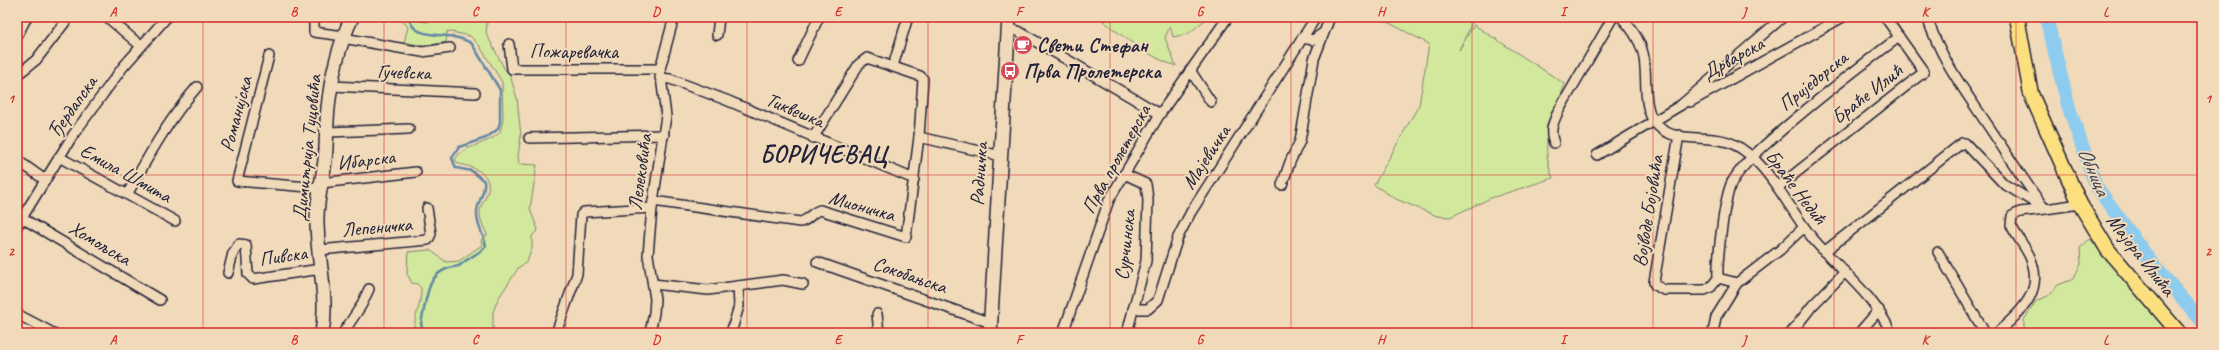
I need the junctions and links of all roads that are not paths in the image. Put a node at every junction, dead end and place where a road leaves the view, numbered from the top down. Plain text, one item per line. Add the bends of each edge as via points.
1 (27, 17) edge
2 (69, 17) edge
3 (107, 17) edge
4 (167, 17) edge
5 (314, 17) edge
6 (352, 17) edge
7 (674, 17) edge
8 (719, 17) edge
9 (819, 17) edge
10 (908, 17) edge
11 (1228, 17) edge
12 (1316, 17) edge
13 (1330, 17) edge
14 (1613, 17) edge
15 (1621, 17) edge
16 (1783, 17) edge
17 (1843, 17) edge
18 (1885, 17) edge
19 (1927, 17) edge
20 (2017, 17) edge
21 (1008, 23) edge
22 (1323, 33) junction
23 (717, 35) dead end
24 (17, 36) edge
25 (344, 37) junction
26 (1899, 37) junction
27 (1302, 38) junction
28 (509, 44) dead end
29 (141, 46) junction
30 (450, 48) dead end
31 (269, 56) dead end
32 (798, 61) dead end
33 (893, 66) junction
34 (1190, 70) junction
35 (660, 74) junction
36 (17, 75) edge
37 (332, 86) junction
38 (197, 87) dead end
39 (475, 93) dead end
40 (1211, 102) dead end
41 (1682, 105) junction
42 (1160, 114) junction
43 (1654, 122) junction
44 (409, 129) dead end
45 (328, 132) junction
46 (664, 135) junction
47 (1679, 135) junction
48 (919, 137) junction
49 (529, 138) dead end
50 (814, 138) junction
51 (1554, 143) dead end
52 (1597, 155) dead end
53 (1001, 156) junction
54 (59, 157) junction
55 (1752, 157) junction
56 (17, 160) edge
57 (416, 172) dead end
58 (1124, 174) junction
59 (914, 178) junction
60 (45, 180) junction
61 (237, 181) joint
62 (1282, 185) dead end
63 (321, 186) junction
64 (1778, 187) junction
65 (128, 193) junction
66 (2080, 204) junction
67 (653, 205) junction
68 (426, 208) dead end
69 (2045, 209) junction
70 (175, 221) dead end
71 (20, 222) edge
72 (1804, 227) junction
73 (319, 250) junction
74 (1824, 252) junction
75 (1938, 252) dead end
76 (817, 262) dead end
77 (321, 269) junction
78 (228, 272) dead end
79 (1845, 272) junction
80 (1718, 278) junction
81 (1737, 283) junction
82 (652, 284) junction
83 (803, 284) dead end
84 (738, 286) junction
85 (369, 289) dead end
86 (160, 300) dead end
87 (1133, 309) junction
88 (1879, 310) junction
89 (17, 314) edge
90 (877, 314) dead end
91 (990, 328) edge
92 (326, 332) edge
93 (53, 333) edge
94 (343, 333) edge
95 (556, 333) edge
96 (650, 333) edge
97 (731, 333) edge
98 (879, 333) edge
99 (1063, 333) edge
100 (1128, 333) edge
101 (1713, 333) edge
102 (1791, 333) edge
103 (1859, 333) edge
104 (1891, 333) edge
105 (1985, 333) edge
106 (1997, 333) edge
107 (2179, 333) edge

1 - 24 street
2 - 36 street via 36,60
3 - 29 street
4 - 29 street, Ђердапска
5 - 25 street via 314,32
6 - 25 street, Димитрија Туцовића
7 - 35 street, Лелековића
8 - 23 street
9 - 32 street
10 - 33 street
11 - 34 street, Прва пролетерска
12 - 27 street, Мајевичка
13 - 22 street
14 - 51 street via 1558,112 1552,126
15 - 43 street via 1636,35 1643,53 1649,110
16 - 41 street
17 - 41 street, Дрварска
18 - 26 street, Браће Илић
19 - 69 street via 1943,56 1968,98 2014,168
20 - 66 main road, Мајора Илића via 2031,94
21 - 42 street
21 - 53 street, Радничка
22 - 27 street via 1313,40
22 - 62 street via 1310,78 1302,136
25 - 30 street via 422,52
25 - 37 street, Димитрија Туцовића
26 - 55 street, Приједорска via 1845,77
26 - 64 street, Браће Илић via 1924,72
27 - 87 street, Мајевичка via 1191,212 1178,237 1158,300 1148,309
28 - 35 street, Пожаревачка via 512,69
29 - 54 street, Ђердапска via 100,98
31 - 61 street, Романијска
33 - 48 street, Мионичка via 920,76 923,81
33 - 50 street, Мионичка via 867,58 862,59
34 - 40 street
34 - 42 street, Прва пролетерска
35 - 46 street, Лелековића via 666,108
35 - 50 street, Тиквешка
37 - 39 street, Гучевска
37 - 45 street, Димитрија Туцовића
38 - 65 street via 156,141
41 - 43 street
42 - 58 street, Прва пролетерска
43 - 47 street, Браће Недић via 1664,130
43 - 52 street
44 - 45 street
45 - 63 street, Димитрија Туцовића
46 - 49 street
46 - 67 street, Лелековића
47 - 55 street, Браће Недић via 1729,142
47 - 80 street, Војводе Бојовића via 1655,286 1664,290 1705,290
48 - 53 street
48 - 59 street, Мионичка
50 - 59 street, Тиквешка
53 - 91 street, Радничка
54 - 60 street, Ђердапска
54 - 65 street, Емила Шмита
55 - 64 street, Браће Недић
55 - 80 street via 1730,187 1718,261
56 - 60 street
57 - 63 street, Ибарска
58 - 87 street, Сурчинска via 1143,182 1148,190 1146,261
58 - 99 street, Прва пролетерска via 1102,219
59 - 67 street, Мионичка via 906,237 820,210 811,213 807,219 800,222
60 - 71 street, Ђердапска
61 - 63 street, Ибарска
63 - 73 street, Димитрија Туцовића via 317,218
64 - 72 street, Браће Недић
65 - 70 street, Емила Шмита
66 - 69 street
66 - 107 main road, Мајора Илића via 2095,232 2121,266
67 - 82 street, Лелековића via 648,255
67 - 95 street, Мионичка via 584,212 580,219 577,274
68 - 73 street, Лепеничка via 431,234 428,240
69 - 74 street via 2008,187 1965,143 1962,143
69 - 106 street via 2020,212 2010,219 2030,257 2036,276 2032,293 2025,305
71 - 86 street, Хомољска
72 - 74 street, Браће Недић
72 - 81 street via 1780,250
73 - 77 street, Димитрија Туцовића
74 - 79 street, Браће Недић
75 - 105 street
76 - 91 street, Сокобањска
77 - 78 street, Пивска via 253,279 248,274 246,245 239,244 233,253
77 - 92 street, Димитрија Туцовића
79 - 88 street, Браће Недић
79 - 102 street via 1812,306
80 - 81 street
81 - 101 street via 1716,317
82 - 84 street via 708,290
82 - 96 street, Лелековића via 655,306
83 - 84 street via 783,280
84 - 97 street via 739,306
85 - 94 street
87 - 100 street, Сурчинска
88 - 103 street
88 - 104 street, Браће Недић
89 - 93 street
90 - 98 street

